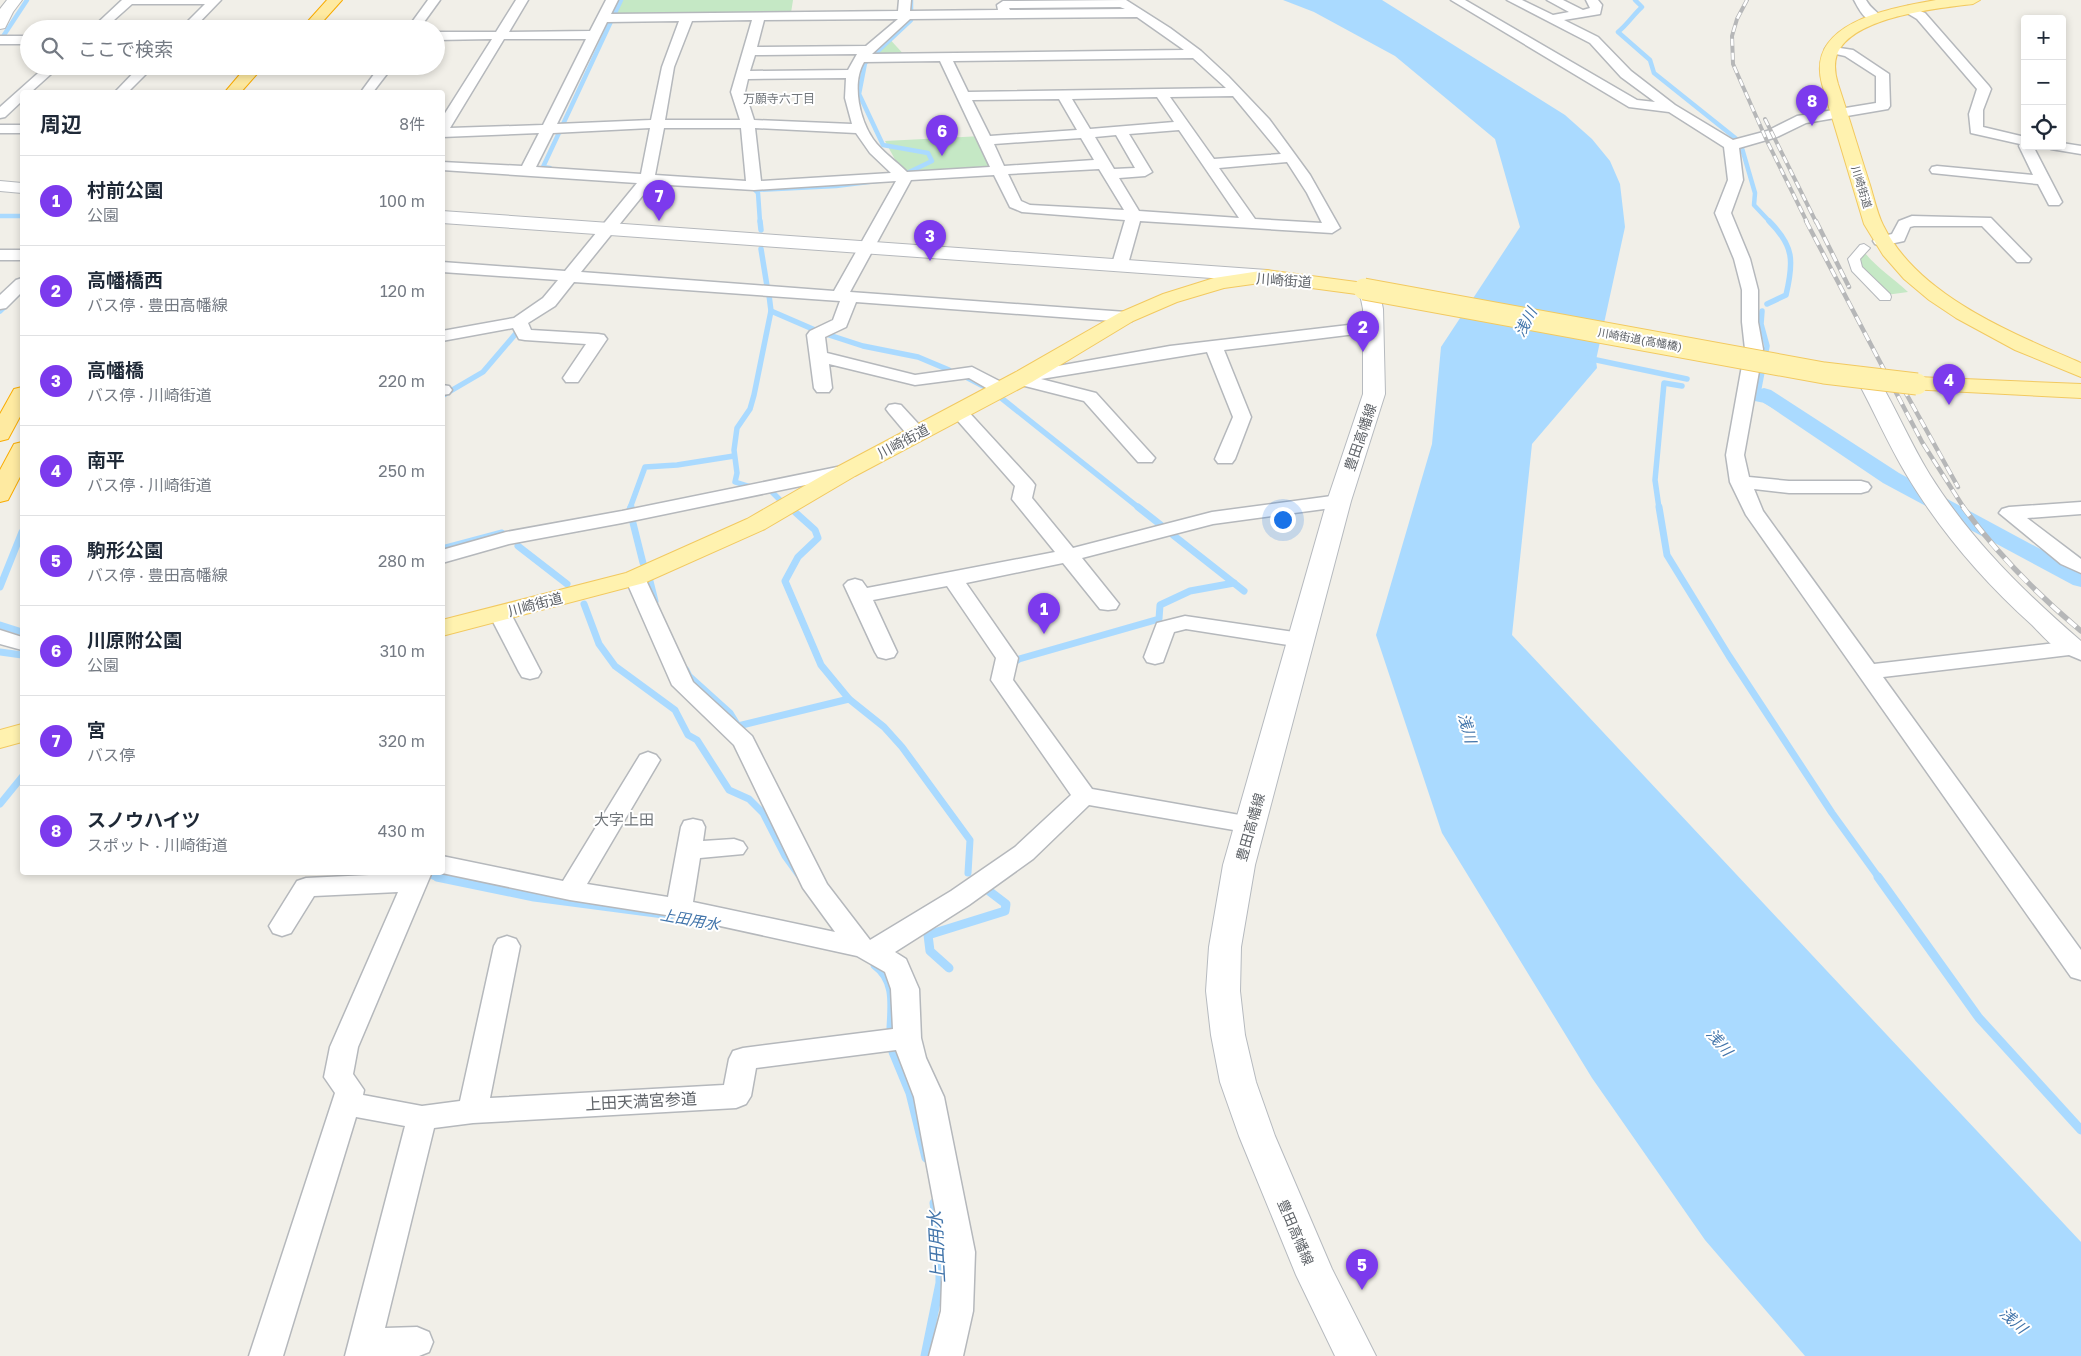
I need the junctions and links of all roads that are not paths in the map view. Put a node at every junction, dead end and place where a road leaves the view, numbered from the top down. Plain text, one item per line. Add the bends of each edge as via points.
1 (128, 0) edge
2 (335, 0) edge
3 (434, 0) edge
4 (522, 0) edge
5 (612, 0) edge
6 (797, 0) edge
7 (905, 0) edge
8 (1460, 0) edge
9 (1512, 0) edge
10 (1553, 0) edge
11 (1592, 0) edge
12 (1860, 0) edge
13 (1973, 0) edge
14 (1120, 2) edge
15 (7, 7) edge
16 (1908, 10) junction
17 (1138, 12) junction
18 (1581, 13) junction
19 (1004, 14) junction
20 (905, 15) junction
21 (794, 16) junction
22 (759, 17) junction
23 (610, 18) junction
24 (687, 18) junction
25 (1876, 18) junction
26 (1551, 19) junction
27 (106, 20) edge
28 (195, 20) edge
29 (304, 20) edge
30 (420, 20) edge
31 (0, 25) edge
32 (595, 35) junction
33 (445, 36) edge
34 (500, 36) junction
35 (0, 40) edge
36 (20, 40) edge
37 (1831, 49) junction
38 (751, 51) junction
39 (865, 54) junction
40 (1197, 54) junction
41 (945, 58) junction
42 (853, 74) junction
43 (44, 75) edge
44 (139, 75) edge
45 (256, 75) edge
46 (262, 75) edge
47 (380, 75) edge
48 (744, 75) junction
49 (260, 86) dead end
50 (26, 90) edge
51 (123, 90) edge
52 (236, 90) edge
53 (369, 90) edge
54 (1237, 92) junction
55 (1161, 94) junction
56 (1063, 95) junction
57 (20, 96) edge
58 (963, 96) junction
59 (1672, 108) junction
60 (1839, 113) junction
61 (0, 114) edge
62 (657, 124) junction
63 (748, 124) junction
64 (1182, 126) junction
65 (445, 127) edge
66 (0, 128) edge
67 (20, 129) edge
68 (551, 129) junction
69 (862, 129) junction
70 (1120, 130) junction
71 (445, 132) edge
72 (1085, 132) junction
73 (984, 141) junction
74 (2021, 142) edge
75 (1737, 144) junction
76 (2066, 148) edge
77 (2028, 150) edge
78 (2081, 150) edge
79 (1290, 158) junction
80 (1209, 164) junction
81 (445, 166) edge
82 (1105, 169) junction
83 (1937, 170) dead end
84 (526, 171) junction
85 (998, 171) junction
86 (905, 178) junction
87 (647, 180) junction
88 (2043, 180) junction
89 (0, 186) edge
90 (754, 186) junction
91 (20, 188) edge
92 (2054, 202) dead end
93 (1134, 215) junction
94 (445, 217) edge
95 (1250, 222) junction
96 (608, 228) junction
97 (1881, 241) junction
98 (866, 246) junction
99 (1864, 248) dead end
100 (20, 254) edge
101 (0, 255) edge
102 (2023, 259) dead end
103 (1120, 264) junction
104 (445, 267) edge
105 (569, 276) junction
106 (1268, 276) junction
107 (20, 285) edge
108 (1364, 289) junction
109 (845, 296) junction
110 (1885, 297) dead end
111 (0, 304) edge
112 (1126, 317) junction
113 (519, 322) junction
114 (1374, 327) junction
115 (445, 335) edge
116 (1213, 345) junction
117 (2043, 354) junction
118 (819, 356) junction
119 (2081, 371) edge
120 (572, 378) dead end
121 (1868, 380) junction
122 (1015, 382) junction
123 (822, 388) dead end
124 (2033, 388) junction
125 (2081, 391) edge
126 (20, 398) edge
127 (895, 409) dead end
128 (959, 412) junction
129 (1, 431) edge
130 (917, 434) junction
131 (20, 453) edge
132 (1145, 458) dead end
133 (1225, 459) dead end
134 (847, 471) junction
135 (1740, 482) junction
136 (1861, 487) dead end
137 (0, 495) edge
138 (1339, 501) junction
139 (2081, 508) edge
140 (445, 555) edge
141 (1067, 556) junction
142 (2081, 568) edge
143 (635, 578) junction
144 (953, 579) junction
145 (1108, 604) dead end
146 (500, 614) junction
147 (445, 627) edge
148 (1301, 640) junction
149 (2077, 651) edge
150 (886, 652) dead end
151 (1155, 657) dead end
152 (530, 672) dead end
153 (1868, 672) junction
154 (20, 734) edge
155 (0, 739) edge
156 (648, 760) dead end
157 (1084, 796) junction
158 (1251, 825) junction
159 (734, 848) dead end
160 (445, 866) edge
161 (417, 877) edge
162 (570, 891) junction
163 (679, 908) junction
164 (282, 926) dead end
165 (507, 946) dead end
166 (868, 950) junction
167 (2081, 970) edge
168 (906, 1038) junction
169 (346, 1103) junction
170 (473, 1111) junction
171 (422, 1118) junction
172 (417, 1342) dead end
173 (364, 1349) edge
174 (266, 1356) edge
175 (946, 1356) edge
176 (1356, 1356) edge

1 - 27 street
1 - 28 street via 215,0
2 - 29 highway
3 - 30 street
4 - 34 street
5 - 23 street
6 - 21 street
7 - 20 street
8 - 59 street via 1634,104
9 - 26 street
10 - 18 street
11 - 18 street via 1596,11
12 - 25 street via 1867,13
13 - 16 main road
14 - 17 street
14 - 19 street via 1002,4
15 - 31 street
16 - 25 main road
16 - 74 street via 1921,16 1984,89 1974,120 1976,130
17 - 19 street
17 - 40 street
18 - 26 street
19 - 20 street
20 - 21 street
20 - 39 street via 904,20
21 - 22 street
22 - 24 street
22 - 38 street
23 - 24 street
23 - 32 street
24 - 62 street via 668,67
25 - 37 main road via 1849,31
26 - 59 street via 1594,40 1641,88
32 - 34 street
32 - 68 street
33 - 34 street
34 - 65 street
35 - 36 street
37 - 60 main road, 川崎街道 via 1827,70
37 - 60 street via 1849,53 1882,74 1883,106
38 - 39 street
38 - 48 street
39 - 41 street
39 - 42 street via 856,63
40 - 41 street
40 - 54 street
41 - 58 street
42 - 48 street
42 - 69 street via 850,94
43 - 50 street
44 - 51 street
45 - 52 highway
46 - 49 highway
47 - 53 street
48 - 63 street via 738,92
54 - 55 street
54 - 79 street
55 - 56 street
55 - 64 street
56 - 58 street
56 - 72 street
57 - 61 street
58 - 73 street
59 - 75 street
60 - 75 street via 1798,120 1772,134
60 - 97 main road, 川崎街道
62 - 63 street
62 - 68 street
62 - 87 street
63 - 69 street
63 - 90 street
64 - 70 street
64 - 80 street
66 - 67 street
68 - 71 street
68 - 84 street
69 - 86 street via 869,143
70 - 72 street
70 - 82 street via 1146,172
72 - 73 street
72 - 82 street
73 - 85 street
75 - 135 street via 1737,183 1723,213 1742,259 1750,290 1754,348 1735,456
76 - 78 street
77 - 88 street
79 - 80 street
79 - 95 street via 1323,205 1332,228
80 - 95 street
81 - 84 street
82 - 85 street
82 - 93 street
83 - 88 street
84 - 87 street
85 - 86 street
85 - 93 street via 1015,204 1027,208
86 - 90 street
86 - 98 street
87 - 90 street
87 - 96 street
88 - 92 street
89 - 91 street
93 - 95 street
93 - 103 street
94 - 96 street
96 - 98 street
96 - 105 street
97 - 102 street via 1898,238 1904,224 1912,221 1986,221
97 - 117 main road, 川崎街道 via 1909,273 1954,307
98 - 103 street
98 - 109 street
99 - 110 street via 1854,259 1856,268
100 - 101 street
103 - 106 street
104 - 105 street
105 - 109 street
105 - 113 street via 549,302
106 - 108 main road, 川崎街道
106 - 112 main road, 川崎街道 via 1222,282 1187,292
107 - 111 street
108 - 114 street, 豊田高幡線 via 1371,299
108 - 121 main road, 川崎街道(高幡橋), bridge
109 - 112 street
109 - 118 street via 840,323 816,335
112 - 122 main road, 川崎街道
113 - 115 street
113 - 120 street via 525,336 598,339
114 - 116 street
114 - 138 street, 豊田高幡線 via 1374,394
116 - 122 street via 1088,364
116 - 133 street via 1242,417
117 - 119 main road, 川崎街道
117 - 124 main road via 2059,370 2061,381
118 - 122 street via 915,380 972,372
118 - 123 street
121 - 124 main road, 川崎街道(高幡橋), bridge
121 - 149 street via 1905,453 1964,541 2004,586
122 - 128 main road, 川崎街道
122 - 132 street via 1090,397
124 - 125 main road
126 - 129 highway
127 - 130 street
128 - 130 main road, 川崎街道
128 - 141 street via 1025,485 1022,499
130 - 134 main road, 川崎街道
131 - 137 highway
134 - 140 street via 506,538
134 - 143 main road, 川崎街道 via 756,524
135 - 136 street via 1789,487
135 - 153 street via 1769,536
138 - 141 street via 1212,518
138 - 148 street, 豊田高幡線
139 - 142 street via 2009,514
141 - 144 street
141 - 145 street
143 - 146 main road, 川崎街道
143 - 166 street via 682,685 744,741 816,888
144 - 150 street via 858,590
144 - 157 street via 1007,658 1002,680
146 - 147 main road, 川崎街道
146 - 152 street
148 - 151 street via 1185,622 1165,628
148 - 158 street, 豊田高幡線
149 - 153 street
153 - 167 street
154 - 155 main road
156 - 162 street
157 - 158 street
157 - 166 street via 1024,853 960,898
158 - 176 street, 豊田高幡線 via 1239,865 1225,947 1223,991 1228,1035 1238,1082 1257,1136 1315,1274
159 - 163 street via 691,839
160 - 162 street
161 - 164 street via 306,887
161 - 169 street via 344,1047 338,1077 350,1090
162 - 163 street
163 - 166 street
165 - 170 street
166 - 168 street via 896,966 905,989
168 - 170 street, 上田天満宮参道 via 743,1059 736,1096
168 - 175 street via 929,1097 959,1252 956,1311
169 - 171 street, 上田天満宮参道
169 - 174 street
170 - 171 street, 上田天満宮参道
171 - 173 street
172 - 173 street

